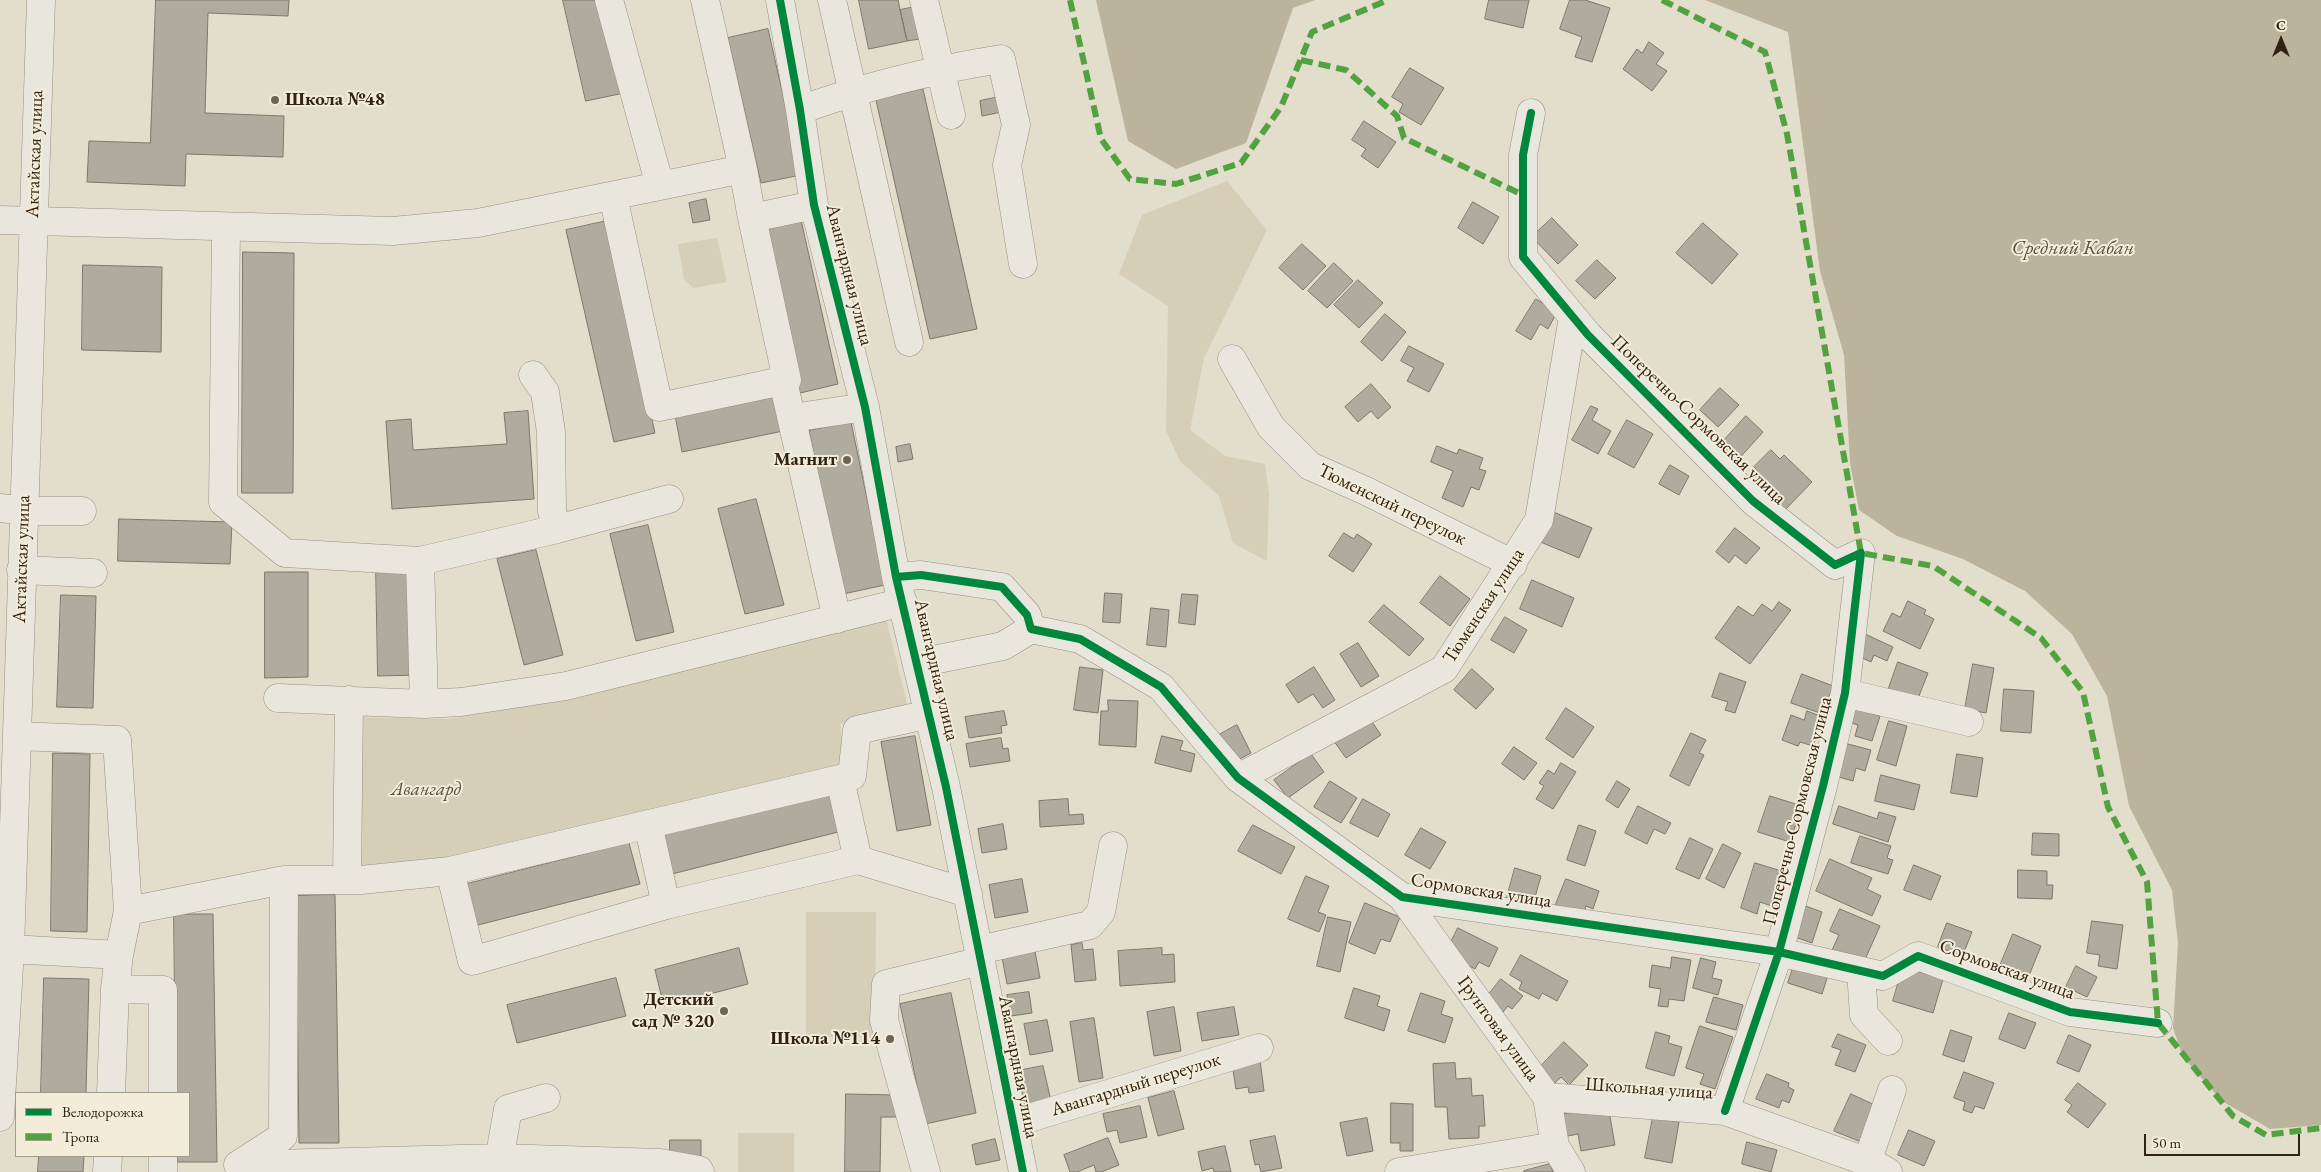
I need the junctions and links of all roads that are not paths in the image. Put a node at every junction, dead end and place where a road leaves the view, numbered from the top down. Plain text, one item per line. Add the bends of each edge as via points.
1 (42, 0) edge
2 (610, 0) edge
3 (706, 0) edge
4 (780, 0) edge
5 (832, 0) edge
6 (924, 0) edge
7 (940, 68) junction
8 (852, 91) junction
9 (800, 110) junction
10 (1532, 113) dead end
11 (951, 115) dead end
12 (743, 169) junction
13 (660, 186) junction
14 (612, 196) junction
15 (814, 205) junction
16 (752, 218) junction
17 (0, 220) edge
18 (33, 222) junction
19 (226, 226) junction
20 (1023, 264) dead end
21 (1573, 317) junction
22 (909, 342) dead end
23 (1232, 359) dead end
24 (533, 375) dead end
25 (783, 381) junction
26 (865, 407) junction
27 (792, 418) junction
28 (668, 499) dead end
29 (12, 510) edge
30 (82, 511) dead end
31 (557, 529) junction
32 (420, 560) junction
33 (1513, 564) junction
34 (22, 570) junction
35 (93, 573) dead end
36 (900, 590) junction
37 (837, 618) junction
38 (1031, 629) junction
39 (918, 663) junction
40 (9, 667) edge
41 (1845, 693) junction
42 (278, 698) dead end
43 (349, 700) junction
44 (424, 704) junction
45 (930, 714) junction
46 (1969, 722) dead end
47 (17, 736) junction
48 (1238, 778) junction
49 (840, 779) junction
50 (648, 824) junction
51 (1113, 846) dead end
52 (858, 860) junction
53 (450, 871) junction
54 (284, 880) junction
55 (347, 880) junction
56 (968, 894) junction
57 (1402, 897) junction
58 (666, 905) junction
59 (128, 910) junction
60 (10, 949) junction
61 (1779, 952) junction
62 (119, 955) junction
63 (980, 956) junction
64 (1861, 971) junction
65 (116, 989) junction
66 (2158, 1023) dead end
67 (1888, 1041) dead end
68 (1259, 1048) dead end
69 (1892, 1090) dead end
70 (110, 1092) edge
71 (163, 1092) edge
72 (1547, 1097) junction
73 (546, 1098) dead end
74 (1725, 1111) junction
75 (0, 1117) edge
76 (1013, 1123) junction
77 (1555, 1146) junction
78 (108, 1157) edge
79 (163, 1157) edge
80 (498, 1165) edge
81 (1877, 1167) edge
82 (238, 1168) edge
83 (107, 1172) edge
84 (163, 1172) edge
85 (700, 1172) edge
86 (926, 1172) edge
87 (1023, 1172) edge
88 (1399, 1172) edge
89 (1571, 1172) edge

1 - 18 street, Актайская улица
2 - 13 street
3 - 12 street
4 - 9 street, Авангардная улица
5 - 8 street
6 - 7 street
7 - 8 street
7 - 11 street
7 - 20 street via 1001,59 1016,126 1007,165
8 - 9 street
8 - 22 street
9 - 15 street, Авангардная улица
10 - 21 street, Поперечно-Сормовская улица via 1523,155 1523,257
12 - 13 street
12 - 16 street
13 - 14 street
14 - 19 street via 478,223 393,231
14 - 25 street via 659,407
15 - 16 street
15 - 26 street, Авангардная улица
16 - 25 street via 787,380
17 - 18 street
18 - 19 street
18 - 29 street, Актайская улица
19 - 32 street via 223,502 285,553
21 - 33 street, Тюменская улица via 1539,520
21 - 41 street, Поперечно-Сормовская улица via 1753,501 1835,565 1861,553
23 - 33 street, Тюменский переулок via 1271,427 1310,466
24 - 31 street via 545,392 551,432 552,511
25 - 27 street
26 - 27 street
26 - 36 street, Авангардная улица
27 - 37 street
28 - 31 street
29 - 30 street
29 - 34 street, Актайская улица
31 - 32 street
32 - 44 street
33 - 48 street, Тюменская улица via 1444,668
34 - 35 street
34 - 40 street, Актайская улица
36 - 37 street
36 - 38 street via 921,576 1002,587 1027,615
36 - 39 street, Авангардная улица
37 - 44 street via 566,686 460,702
38 - 39 street via 1004,646
38 - 48 street, Сормовская улица via 1080,639 1161,686
39 - 45 street, Авангардная улица
40 - 47 street, Актайская улица
41 - 46 street
41 - 61 street, Поперечно-Сормовская улица
42 - 43 street
43 - 44 street
43 - 55 street
45 - 49 street via 857,730 852,776
45 - 56 street, Авангардная улица
47 - 59 street via 117,740
47 - 60 street, Актайская улица
48 - 57 street, Сормовская улица
49 - 50 street
49 - 52 street
50 - 53 street
50 - 58 street
51 - 63 street via 1101,912 1090,925
52 - 56 street
52 - 58 street
53 - 55 street
53 - 58 street via 472,961
54 - 55 street
54 - 59 street
54 - 82 street via 283,1136
56 - 63 street, Авангардная улица
57 - 61 street, Сормовская улица
57 - 72 street, Грунтовая улица
59 - 62 street
60 - 62 street
60 - 75 street, Актайская улица
61 - 64 street, Сормовская улица
61 - 74 street, Поперечно-Сормовская улица
62 - 65 street
63 - 76 street, Авангардная улица
63 - 86 street via 886,984 884,1020
64 - 66 street, Сормовская улица via 1883,976 1918,956 2070,1012
64 - 67 street via 1864,1015
65 - 70 street
65 - 71 street via 163,990
68 - 76 street, Авангардный переулок
69 - 81 street
72 - 74 street, Школьная улица
72 - 77 street, Грунтовая улица
73 - 80 street via 508,1109
74 - 81 street, Школьная улица
76 - 87 street, Авангардная улица
77 - 88 street
77 - 89 street, Грунтовая улица
78 - 83 street
79 - 84 street
80 - 82 street
80 - 85 street via 660,1163

